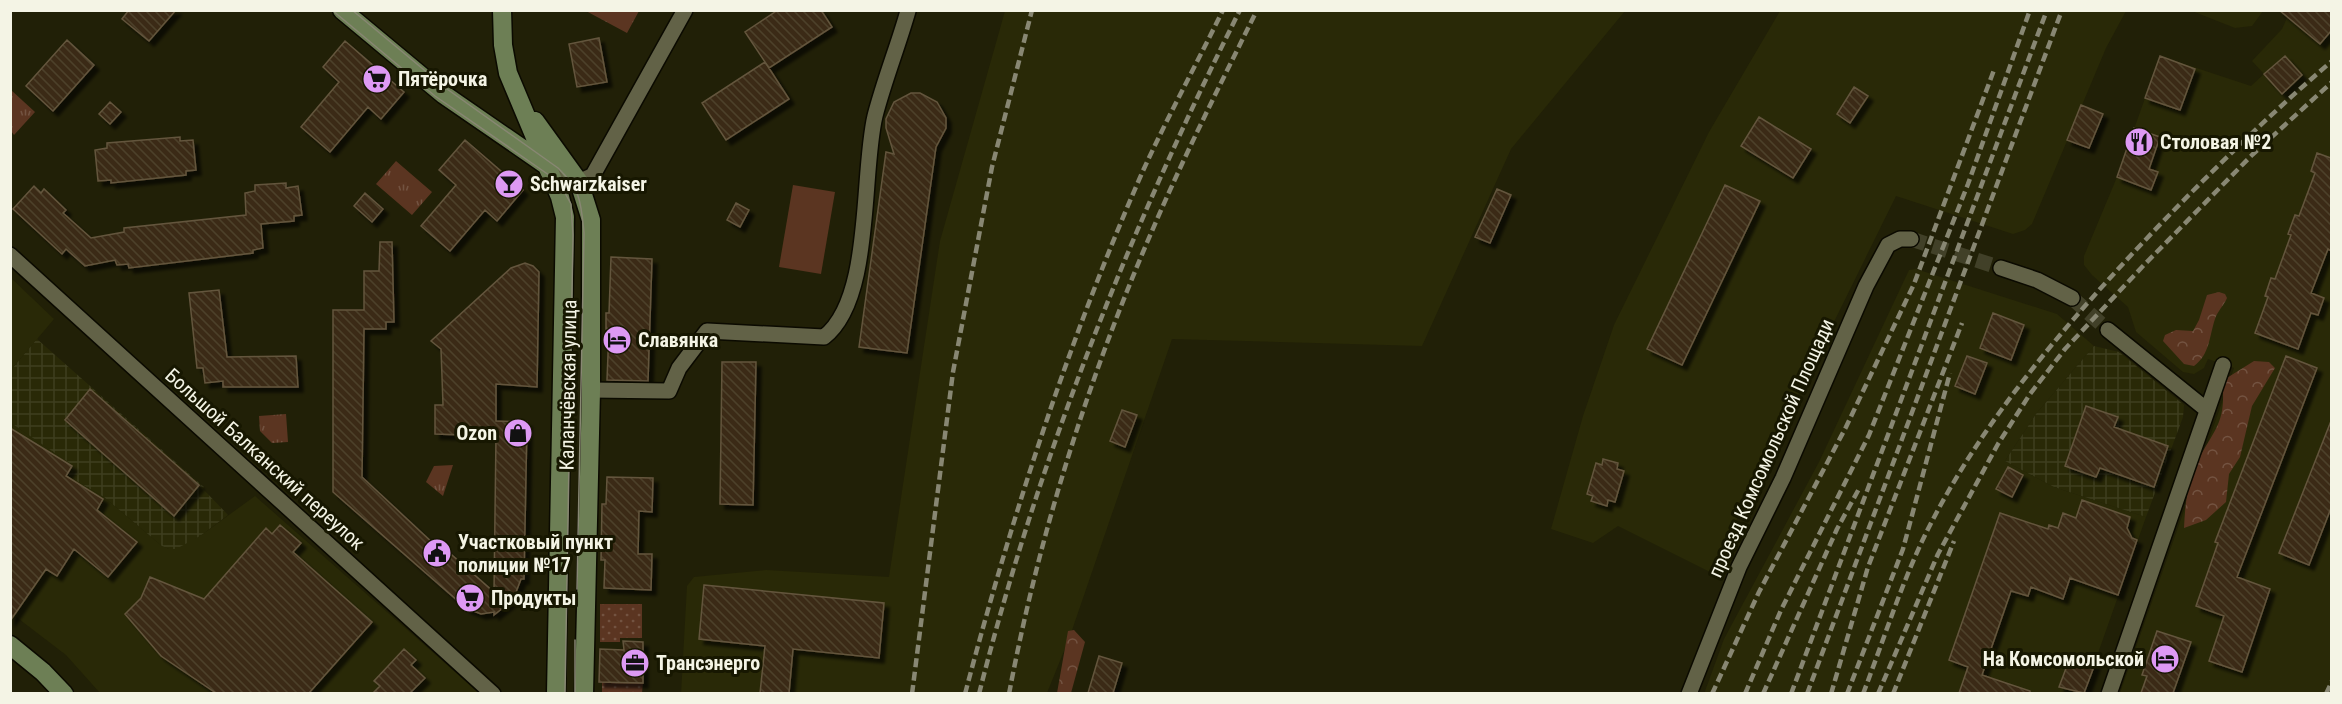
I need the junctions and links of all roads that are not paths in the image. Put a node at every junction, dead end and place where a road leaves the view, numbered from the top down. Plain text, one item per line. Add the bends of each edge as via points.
1 (342, 10) edge
2 (502, 10) edge
3 (686, 10) edge
4 (908, 11) edge
5 (518, 100) junction
6 (547, 165) junction
7 (579, 182) junction
8 (1911, 239) tunnel mouth
9 (10, 255) edge
10 (2001, 268) tunnel mouth
11 (2072, 298) tunnel mouth
12 (2108, 330) tunnel mouth
13 (2223, 365) dead end
14 (591, 390) junction
15 (2207, 410) junction
16 (10, 645) edge
17 (64, 693) edge
18 (493, 693) edge
19 (556, 693) edge
20 (584, 693) edge
21 (1689, 693) edge
22 (2109, 693) edge

1 - 6 main road via 443,94
2 - 5 main road via 507,64
3 - 7 street via 593,175
4 - 14 street via 875,117 853,291 835,329 824,337 707,331 679,368 669,391
5 - 6 main road, Каланчёвская улица
5 - 7 main road, Каланчёвская улица
6 - 7 street
6 - 19 main road, Каланчёвская улица via 565,217
7 - 14 main road, Каланчёвская улица via 591,220
8 - 21 street, проезд Комсомольской Площади via 1888,245 1866,286 1783,478 1738,567
9 - 18 street, Большой Балканский переулок
10 - 11 street
12 - 15 street
13 - 15 street
14 - 20 main road, Каланчёвская улица
15 - 22 street
16 - 17 main road

